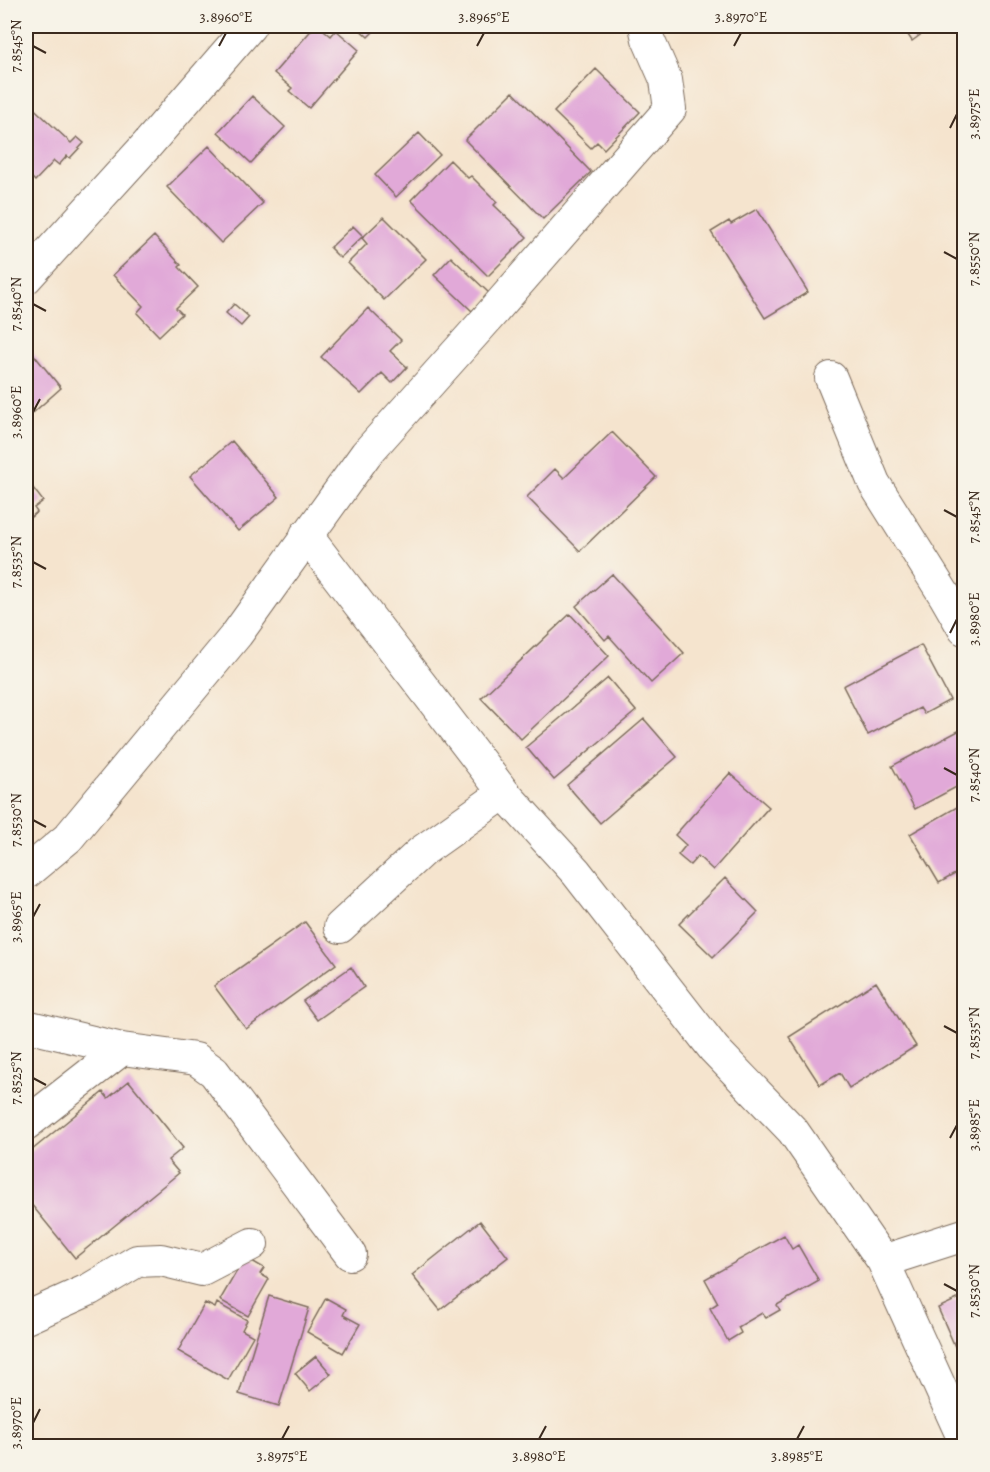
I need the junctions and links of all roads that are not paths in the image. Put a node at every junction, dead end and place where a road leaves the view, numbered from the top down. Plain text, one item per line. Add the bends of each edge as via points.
1 (250, 26) edge
2 (645, 26) edge
3 (26, 278) edge
4 (831, 378) dead end
5 (306, 535) junction
6 (955, 588) edge
7 (964, 629) edge
8 (504, 793) junction
9 (26, 873) edge
10 (340, 927) dead end
11 (26, 1026) edge
12 (122, 1049) junction
13 (26, 1124) edge
14 (964, 1235) edge
15 (252, 1244) dead end
16 (350, 1254) dead end
17 (883, 1261) junction
18 (26, 1318) edge
19 (964, 1440) edge

1 - 3 street
2 - 5 street via 666,80 670,109 366,454
4 - 6 street via 874,483
5 - 8 street
5 - 9 street via 237,633 68,838
6 - 7 street
8 - 10 street via 421,852
8 - 17 street via 576,872 714,1049 793,1131
11 - 12 street
12 - 13 street
12 - 16 street via 196,1059 214,1072
14 - 17 street
15 - 18 street via 202,1270 160,1260 137,1261 90,1289
17 - 19 street

